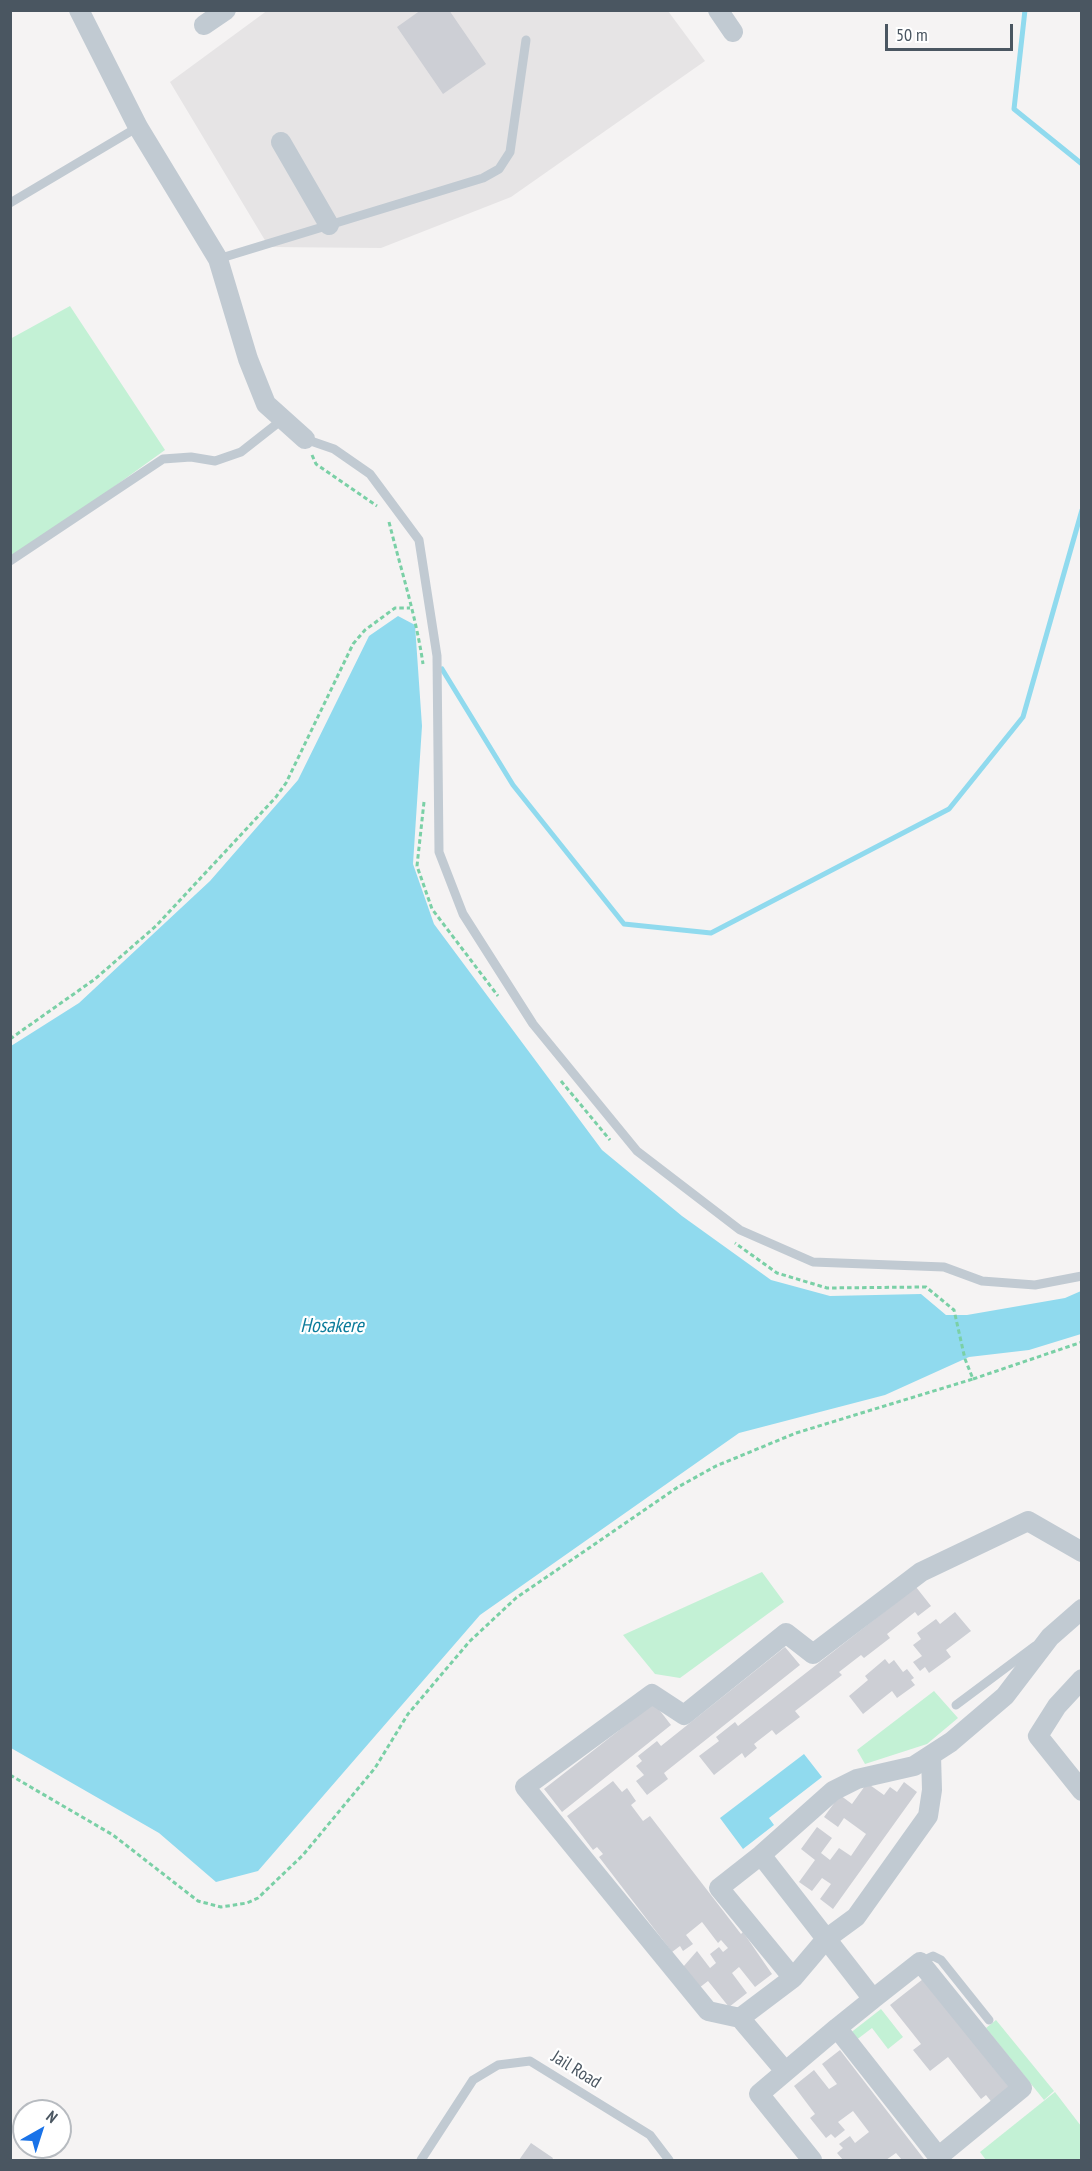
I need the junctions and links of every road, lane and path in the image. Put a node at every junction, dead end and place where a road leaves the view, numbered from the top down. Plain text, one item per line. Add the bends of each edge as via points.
1 (79, 10) edge
2 (226, 10) edge
3 (718, 10) edge
4 (204, 25) dead end
5 (733, 32) dead end
6 (526, 40) dead end
7 (138, 127) junction
8 (281, 142) dead end
9 (10, 203) edge
10 (329, 225) junction
11 (218, 259) junction
12 (283, 420) junction
13 (305, 439) junction
14 (378, 507) dead end
15 (387, 514) dead end
16 (10, 561) edge
17 (410, 608) junction
18 (425, 675) dead end
19 (424, 798) dead end
20 (498, 996) dead end
21 (10, 1039) edge
22 (560, 1080) dead end
23 (610, 1141) dead end
24 (732, 1241) dead end
25 (1082, 1276) edge
26 (1082, 1342) edge
27 (973, 1379) junction
28 (1082, 1552) edge
29 (1082, 1609) edge
30 (1050, 1637) junction
31 (1082, 1679) edge
32 (956, 1705) dead end
33 (931, 1755) junction
34 (10, 1775) edge
35 (1082, 1791) edge
36 (761, 1856) junction
37 (826, 1939) junction
38 (920, 1962) junction
39 (793, 1978) junction
40 (873, 2000) junction
41 (740, 2018) junction
42 (989, 2020) dead end
43 (837, 2028) junction
44 (785, 2071) junction
45 (939, 2159) edge
46 (420, 2160) edge
47 (669, 2160) edge
48 (812, 2160) edge

1 - 7 street
2 - 4 street
3 - 5 street
6 - 10 lane via 510,152 499,169 483,178
7 - 9 lane
7 - 11 street
8 - 10 street
10 - 11 lane
11 - 12 street via 266,404
12 - 13 street
12 - 16 lane via 241,452 215,461 191,457 163,459
13 - 14 path via 316,464
13 - 25 lane via 334,449 370,474 419,540 437,656 439,852 462,914 533,1024 637,1151 740,1230 813,1262 944,1267 982,1281 1035,1285
15 - 17 path
17 - 18 path via 416,621
17 - 21 path via 394,608 353,644 276,797 156,926 95,979
19 - 20 path via 417,866 432,909
22 - 23 path
24 - 27 path via 777,1273 827,1287 926,1287 954,1310
26 - 27 path
27 - 34 path via 796,1433 716,1466 678,1487 516,1598 469,1642 416,1705 375,1768 303,1855 258,1898 247,1903 221,1907 198,1901 113,1835
28 - 41 street via 1028,1521 921,1572 813,1654 786,1633 684,1715 652,1694 525,1787 708,2011
29 - 30 street
30 - 32 lane
30 - 33 street via 1005,1696
31 - 35 street via 1057,1706 1038,1736
33 - 36 street via 914,1766 857,1779 833,1791
33 - 37 street via 928,1816 856,1917
36 - 37 street
36 - 39 street via 719,1888
37 - 39 street
37 - 40 street
38 - 40 street
38 - 42 lane via 933,1956 941,1960
38 - 45 street via 1022,2088
39 - 41 street
40 - 43 street
41 - 44 street
43 - 44 street
43 - 45 street
44 - 48 street via 759,2094
46 - 47 lane, Jail Road via 472,2080 498,2065 530,2061 650,2135

